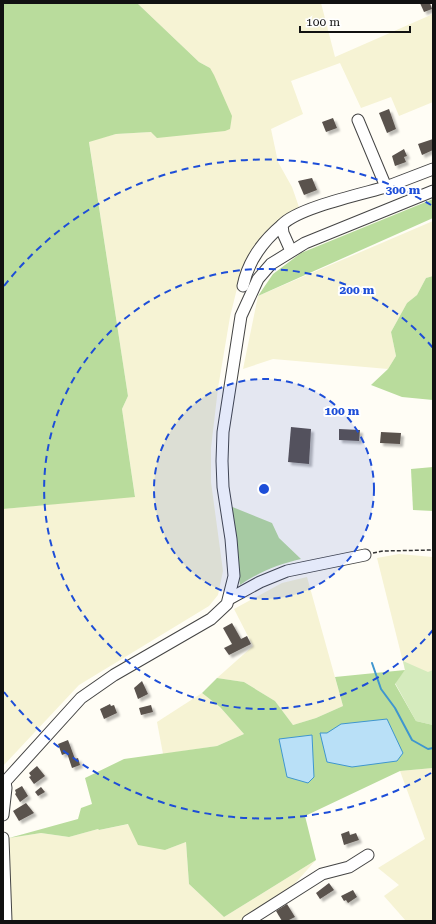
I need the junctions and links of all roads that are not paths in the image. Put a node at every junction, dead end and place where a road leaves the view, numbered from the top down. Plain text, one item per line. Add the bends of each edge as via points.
1 (358, 120) dead end
2 (433, 169) edge
3 (386, 187) junction
4 (433, 190) edge
5 (282, 225) junction
6 (291, 251) junction
7 (243, 286) dead end
8 (365, 555) road end
9 (229, 599) junction
10 (4, 783) edge
11 (3, 815) edge
12 (3, 838) edge
13 (368, 856) dead end
14 (6, 921) edge
15 (248, 921) edge

1 - 3 street
2 - 3 street
3 - 5 street via 301,213
4 - 6 street
5 - 6 street
5 - 7 street via 261,246 251,262
6 - 9 street via 271,264 258,279 241,316 227,403 222,461 234,568
8 - 9 street via 287,572 260,582
9 - 10 street via 223,610 210,619 114,675 81,698
10 - 11 street via 6,788
12 - 14 street
13 - 15 street via 349,867 322,874

